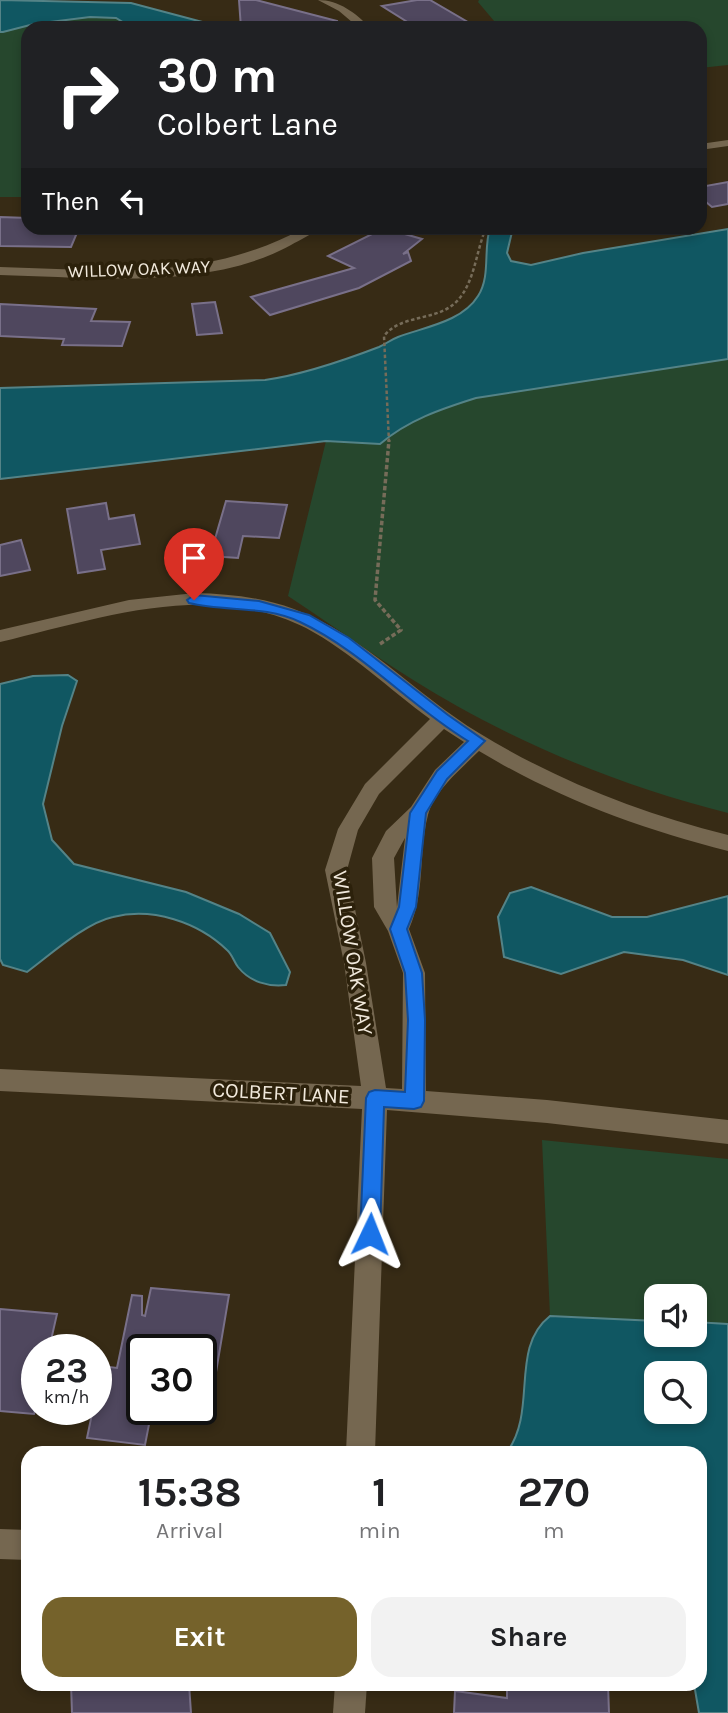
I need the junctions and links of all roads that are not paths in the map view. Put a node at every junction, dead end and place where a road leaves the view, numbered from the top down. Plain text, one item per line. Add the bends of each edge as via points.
1 (323, 0) edge
2 (357, 21) edge
3 (728, 143) edge
4 (707, 146) edge
5 (298, 235) edge
6 (0, 271) edge
7 (0, 636) edge
8 (442, 719) junction
9 (478, 741) junction
10 (418, 813) junction
11 (728, 843) edge
12 (398, 929) junction
13 (0, 1080) edge
14 (375, 1098) junction
15 (414, 1101) junction
16 (728, 1132) edge
17 (361, 1446) edge
18 (0, 1544) edge
19 (21, 1545) edge
20 (351, 1691) edge
21 (349, 1713) edge

1 - 2 street
3 - 4 street
5 - 6 street, WILLOW OAK WAY via 257,256 217,266 152,272
7 - 8 street via 170,599 259,605 304,618 344,641
8 - 9 street
8 - 14 street, WILLOW OAK WAY via 372,789 348,829 336,870
9 - 10 street, WILLOW OAK WAY via 442,775
9 - 11 street via 612,808
10 - 12 street, WILLOW OAK WAY via 408,907
10 - 12 street, WILLOW OAK WAY via 393,836 383,858 385,906
12 - 15 street, WILLOW OAK WAY via 414,973
13 - 14 street, COLBERT LANE
14 - 15 street, COLBERT LANE
14 - 17 street, WILLOW OAK WAY
15 - 16 street, COLBERT LANE
18 - 19 street
20 - 21 street

